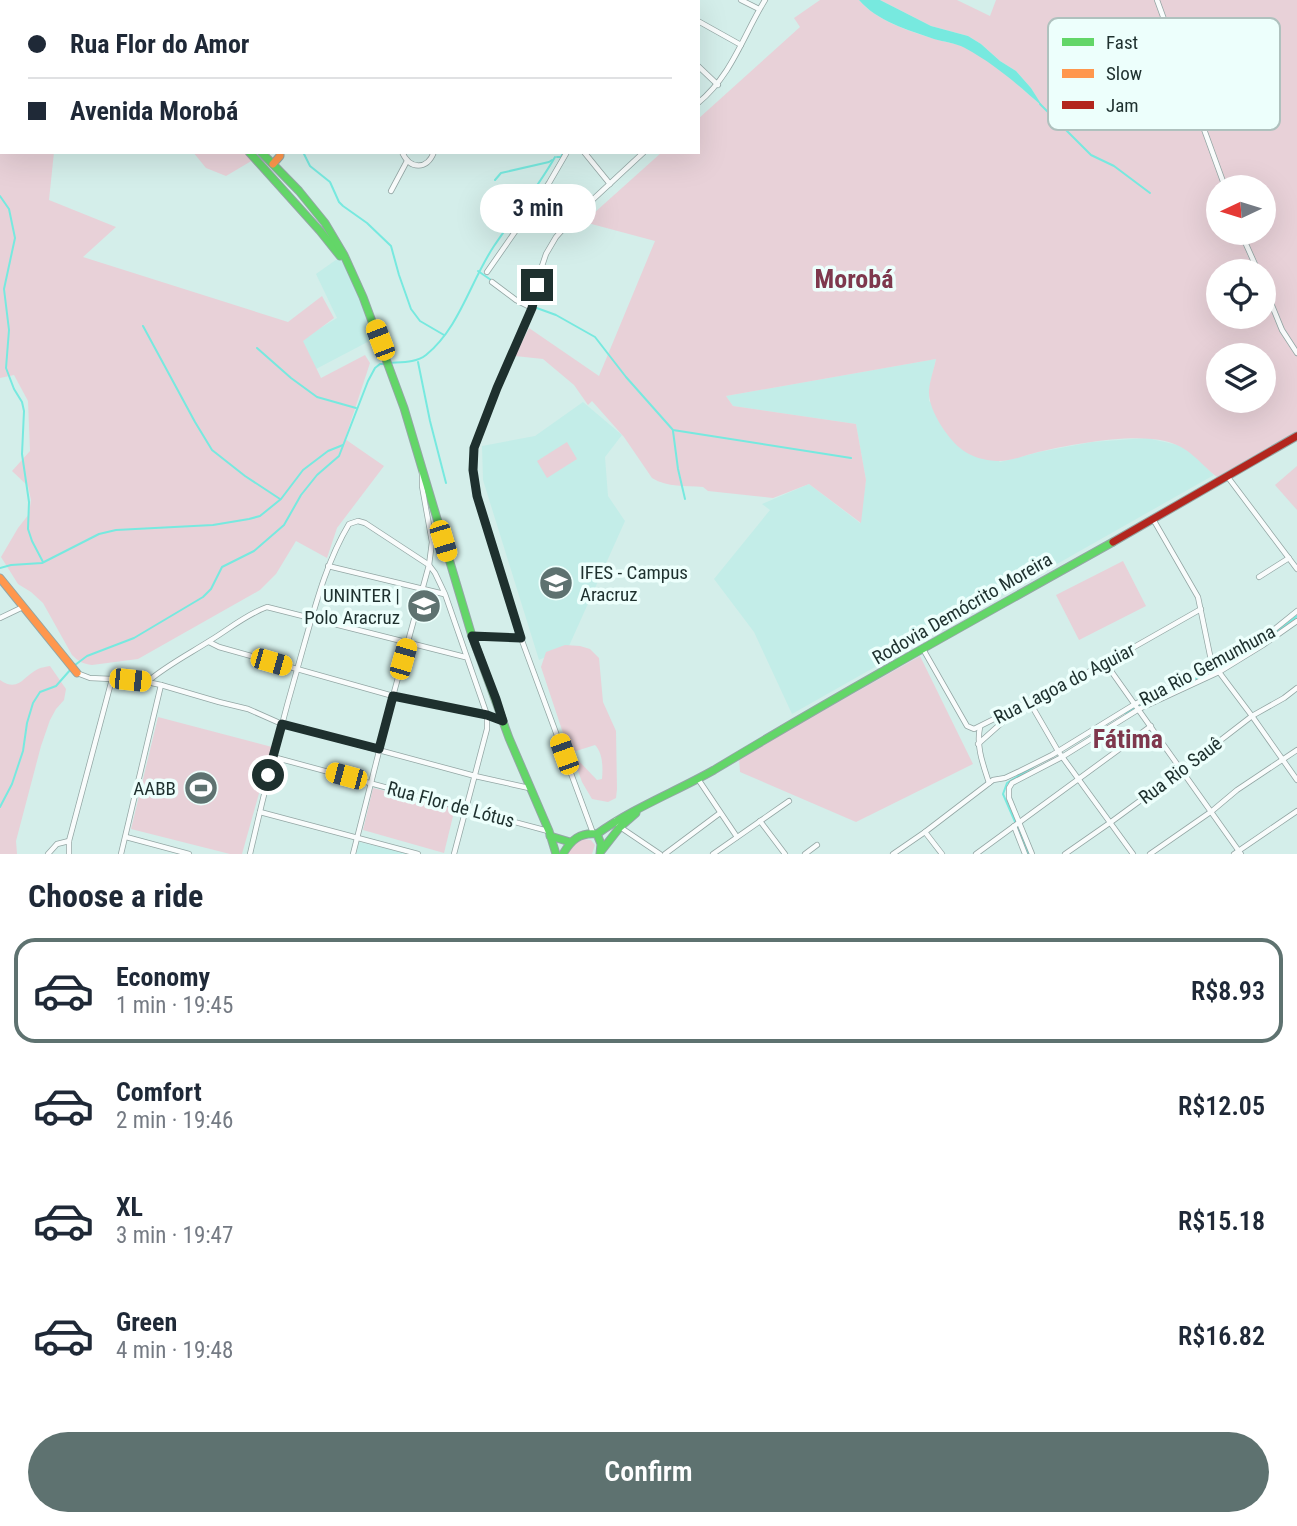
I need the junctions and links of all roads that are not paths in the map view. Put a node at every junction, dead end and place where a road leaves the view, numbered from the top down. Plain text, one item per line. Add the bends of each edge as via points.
1 (741, 0) edge
2 (765, 0) edge
3 (1157, 0) edge
4 (760, 9) junction
5 (1164, 18) edge
6 (700, 22) edge
7 (741, 45) junction
8 (700, 68) edge
9 (718, 85) junction
10 (700, 101) edge
11 (1204, 130) edge
12 (253, 154) edge
13 (254, 154) edge
14 (263, 154) edge
15 (280, 154) edge
16 (403, 154) edge
17 (433, 154) edge
18 (566, 154) edge
19 (586, 154) edge
20 (643, 154) edge
21 (407, 161) junction
22 (273, 164) junction
23 (1221, 175) edge
24 (610, 184) junction
25 (391, 191) dead end
26 (352, 272) junction
27 (487, 272) dead end
28 (492, 282) dead end
29 (532, 308) junction
30 (1276, 315) edge
31 (1297, 353) edge
32 (1297, 436) edge
33 (422, 470) junction
34 (1227, 476) junction
35 (1153, 519) junction
36 (1289, 558) junction
37 (429, 565) junction
38 (328, 566) junction
39 (1297, 569) edge
40 (1259, 577) dead end
41 (0, 578) edge
42 (422, 588) junction
43 (445, 594) junction
44 (24, 606) junction
45 (1201, 609) junction
46 (1297, 611) edge
47 (0, 618) edge
48 (311, 618) junction
49 (1294, 623) edge
50 (1297, 632) edge
51 (472, 636) junction
52 (521, 638) junction
53 (408, 641) junction
54 (209, 642) junction
55 (922, 649) junction
56 (466, 657) junction
57 (1106, 663) junction
58 (1212, 665) junction
59 (296, 669) junction
60 (1219, 672) junction
61 (77, 673) joint
62 (112, 678) junction
63 (147, 682) junction
64 (161, 685) junction
65 (1297, 688) edge
66 (393, 696) junction
67 (496, 699) junction
68 (1030, 703) junction
69 (1135, 704) junction
70 (1139, 709) junction
71 (487, 715) junction
72 (1252, 716) junction
73 (503, 721) junction
74 (282, 724) junction
75 (1151, 726) junction
76 (979, 727) junction
77 (978, 744) junction
78 (379, 749) junction
79 (1297, 750) edge
80 (1058, 751) junction
81 (273, 757) junction
82 (1062, 757) junction
83 (1283, 760) junction
84 (1182, 770) junction
85 (475, 776) junction
86 (698, 779) junction
87 (1079, 780) junction
88 (1297, 780) edge
89 (371, 783) junction
90 (989, 783) junction
91 (530, 788) junction
92 (789, 801) dead end
93 (467, 808) junction
94 (1297, 810) edge
95 (1212, 811) junction
96 (260, 812) junction
97 (720, 813) junction
98 (760, 821) junction
99 (1019, 821) junction
100 (1111, 822) junction
101 (618, 823) junction
102 (1014, 826) junction
103 (925, 832) junction
104 (550, 833) junction
105 (595, 833) junction
106 (126, 837) junction
107 (737, 837) junction
108 (357, 838) junction
109 (69, 841) junction
110 (570, 842) junction
111 (817, 845) dead end
112 (986, 846) junction
113 (601, 852) edge
114 (1238, 853) edge
115 (48, 854) edge
116 (69, 854) edge
117 (121, 854) edge
118 (189, 854) edge
119 (250, 854) edge
120 (353, 854) edge
121 (418, 854) edge
122 (454, 854) edge
123 (556, 854) edge
124 (563, 854) edge
125 (662, 854) edge
126 (713, 854) edge
127 (785, 854) edge
128 (805, 854) edge
129 (892, 854) edge
130 (942, 854) edge
131 (976, 854) edge
132 (989, 854) edge
133 (1025, 854) edge
134 (1032, 854) edge
135 (1065, 854) edge
136 (1133, 854) edge
137 (1150, 854) edge

1 - 4 street
2 - 4 street
3 - 5 street
4 - 7 street
6 - 7 street
7 - 9 street
8 - 9 street
9 - 10 street
11 - 23 street
12 - 26 main road
13 - 22 main road
14 - 22 main road
15 - 22 main road
16 - 21 street
17 - 21 street via 424,164
18 - 27 street
19 - 24 street
20 - 24 street
21 - 25 street
22 - 26 main road via 331,232
24 - 29 street via 556,237 541,269
26 - 33 main road via 380,340
28 - 29 street
29 - 52 street via 474,448 473,470
30 - 31 street
32 - 34 main road, Rodovia Demócrito Moreira
33 - 37 street via 432,542
33 - 51 main road
34 - 35 main road, Rodovia Demócrito Moreira
34 - 36 street
35 - 45 street
35 - 55 main road, Rodovia Demócrito Moreira
36 - 39 street
36 - 40 street
37 - 38 street via 358,521 349,524
37 - 42 street
37 - 43 street
38 - 42 street
38 - 48 street
41 - 44 main road
42 - 43 street
42 - 53 street
43 - 56 street
44 - 47 street
44 - 61 main road
45 - 57 street, Rua Lagoa do Aguiar
45 - 58 street
46 - 58 street, Rua Rio Gemunhuna via 1266,636
48 - 53 street
48 - 54 street via 267,607
48 - 59 street
49 - 50 street
49 - 60 street, Rua Rio Gemunhuna
51 - 52 street
51 - 67 main road
52 - 105 street
53 - 56 street
53 - 66 street
54 - 59 street
54 - 63 street
55 - 76 street, Rua Lagoa do Aguiar via 967,726
55 - 86 main road, Rodovia Demócrito Moreira
56 - 71 street
57 - 68 street, Rua Lagoa do Aguiar
57 - 69 street
58 - 60 street
58 - 69 street, Rua Rio Gemunhuna
59 - 66 street
59 - 74 street
60 - 70 street, Rua Rio Gemunhuna
60 - 72 street
61 - 62 street
62 - 63 street
62 - 109 street
63 - 64 street
64 - 74 street via 248,709
64 - 106 street
65 - 72 street, Rua Rio Sauê
66 - 71 street
66 - 78 street
67 - 71 street
67 - 73 main road
68 - 76 street, Rua Lagoa do Aguiar
68 - 77 street
68 - 80 street
69 - 70 street
69 - 80 street, Rua Rio Gemunhuna
70 - 75 street
70 - 82 street, Rua Rio Gemunhuna
71 - 73 street
71 - 85 street
72 - 83 street
72 - 84 street, Rua Rio Sauê
73 - 91 main road
74 - 78 street
74 - 81 street
75 - 84 street
75 - 87 street
76 - 77 street
77 - 90 street
78 - 85 street
78 - 89 street
79 - 83 street
80 - 82 street
80 - 90 street, Rua Rio Gemunhuna
81 - 89 street, Rua Flor de Lótus
81 - 96 street
82 - 87 street
82 - 99 street, Rua Rio Gemunhuna via 1012,783 1009,798
83 - 88 street
83 - 95 street
84 - 95 street
84 - 100 street, Rua Rio Sauê
85 - 91 street
85 - 93 street
86 - 97 street
86 - 101 main road, Rodovia Demócrito Moreira
87 - 99 street
87 - 100 street
89 - 93 street, Rua Flor de Lótus
89 - 108 street
90 - 103 street
91 - 104 main road
92 - 98 street
93 - 104 street, Rua Flor de Lótus
93 - 122 street
94 - 114 street
95 - 114 street
95 - 137 street
96 - 108 street
96 - 119 street
97 - 107 street
97 - 125 street
98 - 107 street
98 - 127 street
99 - 102 street
99 - 134 street, Rua Rio Gemunhuna
100 - 135 street, Rua Rio Sauê
100 - 136 street
101 - 105 main road, Rodovia Demócrito Moreira
101 - 113 main road, Rodovia Demócrito Moreira
101 - 125 street
102 - 112 street
102 - 133 street
103 - 129 street
103 - 130 street
104 - 110 main road
104 - 123 main road
105 - 110 main road, Rodovia Demócrito Moreira via 581,834
105 - 113 main road
106 - 117 street
106 - 118 street
107 - 126 street
108 - 120 street
108 - 121 street
109 - 115 street via 57,844
109 - 116 street
110 - 124 main road
111 - 128 street
112 - 131 street
112 - 132 street

